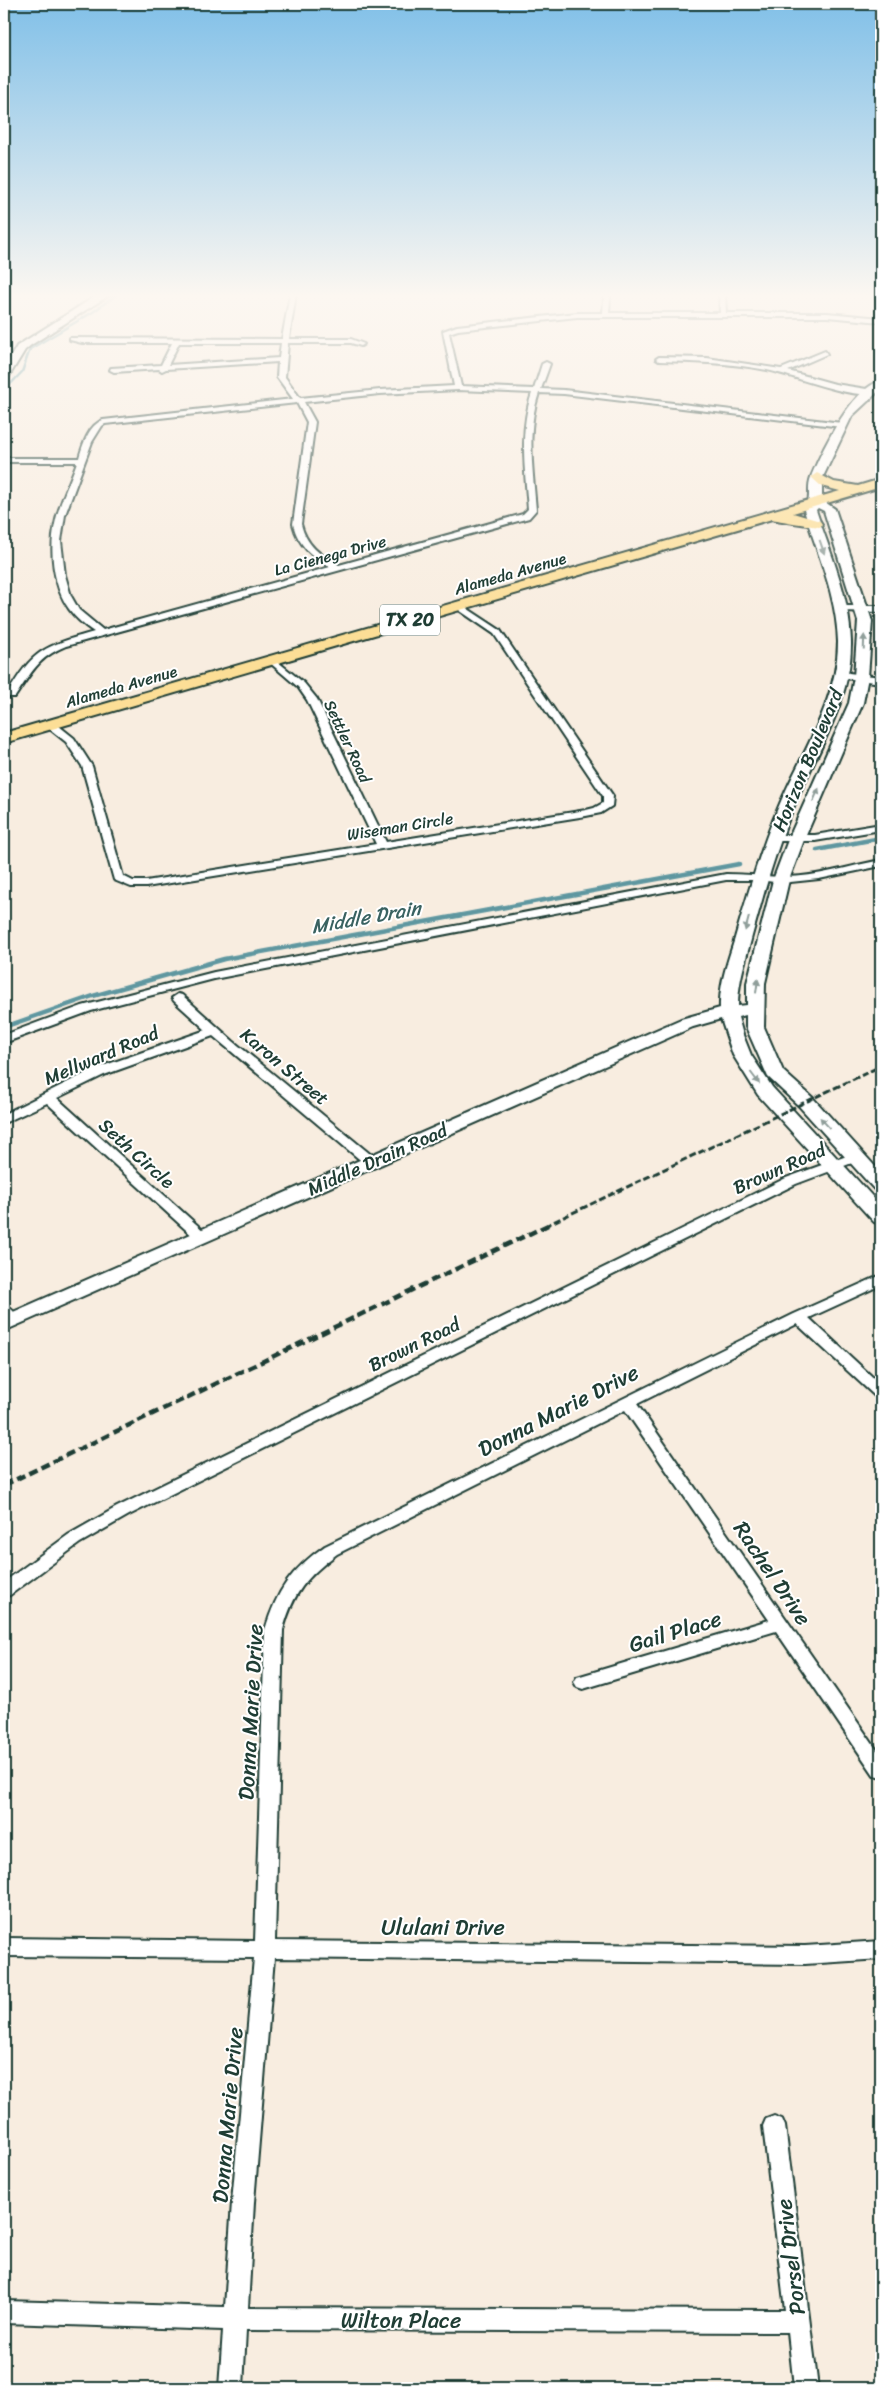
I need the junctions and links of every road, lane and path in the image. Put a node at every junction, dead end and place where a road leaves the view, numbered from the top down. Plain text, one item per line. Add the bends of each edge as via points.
1 (250, 406) edge
2 (304, 406) edge
3 (532, 406) edge
4 (673, 406) edge
5 (855, 406) edge
6 (842, 425) junction
7 (4, 460) edge
8 (82, 460) junction
9 (817, 477) junction
10 (881, 483) edge
11 (864, 488) junction
12 (816, 502) junction
13 (762, 518) junction
14 (815, 524) junction
15 (338, 568) junction
16 (459, 606) junction
17 (842, 609) junction
18 (881, 609) edge
19 (860, 610) junction
20 (100, 632) junction
21 (272, 660) junction
22 (842, 672) junction
23 (862, 674) junction
24 (881, 674) edge
25 (881, 680) edge
26 (12, 695) dead end
27 (50, 724) junction
28 (4, 738) edge
29 (881, 827) edge
30 (774, 838) junction
31 (796, 840) junction
32 (382, 845) junction
33 (881, 863) edge
34 (760, 877) junction
35 (781, 880) junction
36 (178, 998) dead end
37 (754, 1009) junction
38 (729, 1013) junction
39 (214, 1030) junction
40 (4, 1039) edge
41 (49, 1097) junction
42 (4, 1118) edge
43 (855, 1157) junction
44 (370, 1161) junction
45 (833, 1165) junction
46 (881, 1185) edge
47 (881, 1218) edge
48 (201, 1236) junction
49 (881, 1280) edge
50 (800, 1317) junction
51 (7, 1318) edge
52 (881, 1393) edge
53 (628, 1402) junction
54 (4, 1591) edge
55 (780, 1623) junction
56 (583, 1682) dead end
57 (881, 1770) edge
58 (4, 1947) edge
59 (881, 1950) edge
60 (264, 1951) junction
61 (774, 2126) dead end
62 (4, 2312) edge
63 (235, 2319) junction
64 (798, 2320) junction
65 (231, 2388) edge
66 (806, 2388) edge

1 - 8 street via 103,422 96,426
2 - 15 street via 311,428 298,534 309,549
3 - 15 street, La Cienega Drive via 528,432 530,513 518,520
4 - 6 street
5 - 6 main road
6 - 9 main road
7 - 8 street
8 - 20 street via 60,521 57,556 70,604
9 - 11 main road via 831,486
9 - 12 main road
10 - 11 main road, Alameda Avenue / TX 20
11 - 12 main road, Alameda Avenue / TX 20
12 - 13 main road, Alameda Avenue / TX 20
12 - 14 main road, Horizon Boulevard via 810,510
12 - 19 main road, Horizon Boulevard via 829,509
13 - 14 main road via 793,517
13 - 16 main road, Alameda Avenue / TX 20
14 -> 17 main road, Horizon Boulevard
15 - 20 street, La Cienega Drive
16 - 21 main road, Alameda Avenue / TX 20
16 - 32 street, Wiseman Circle via 496,632 609,800 603,808 586,813
17 - 19 street
17 - 22 main road, Horizon Boulevard via 846,636
18 - 19 street
23 -> 19 main road, Horizon Boulevard via 865,621
20 - 26 street, La Cienega Drive via 62,644 36,657
21 - 27 main road, Alameda Avenue / TX 20
21 - 32 street, Settler Road via 312,699
22 - 23 street
22 - 30 main road, Horizon Boulevard via 837,696
23 - 24 street
23 - 25 street
31 -> 23 main road, Horizon Boulevard via 856,704
27 - 28 main road, Alameda Avenue / TX 20
27 - 32 street, Wiseman Circle via 70,740 88,766 118,878 124,882 146,884
29 - 31 street
30 - 31 street
30 - 34 main road, Horizon Boulevard
31 - 35 main road, Horizon Boulevard
33 - 35 street
34 - 35 street
34 -> 38 main road, Horizon Boulevard via 730,988
34 - 40 street via 693,883 189,980 106,1002
37 -> 35 main road, Horizon Boulevard via 756,983
36 - 39 street, Karon Street
37 - 38 main road, Middle Drain Road
43 -> 37 main road, Horizon Boulevard via 775,1073 755,1027
38 - 44 main road, Middle Drain Road via 688,1023
38 -> 45 main road, Horizon Boulevard via 737,1045 750,1070 765,1091
39 - 41 street, Mellward Road via 99,1072
39 - 44 street, Karon Street
41 - 42 street, Mellward Road
41 - 48 street, Seth Circle
43 - 45 street, Brown Road
43 - 46 main road, Horizon Boulevard
44 - 48 main road, Middle Drain Road
45 - 47 main road, Horizon Boulevard
45 - 54 street, Brown Road via 791,1181 123,1511 74,1539
48 - 51 main road, Middle Drain Road
49 - 50 street, Donna Marie Drive
50 - 52 street
50 - 53 street, Donna Marie Drive
53 - 55 street, Rachel Drive
53 - 60 street, Donna Marie Drive via 331,1550 296,1579 281,1603 274,1630
55 - 56 street, Gail Place
55 - 57 street, Rachel Drive
58 - 60 street, Ululani Drive
59 - 60 street, Ululani Drive via 805,1954
60 - 63 street, Donna Marie Drive
61 - 64 street, Porsel Drive
62 - 63 street, Wilton Place
63 - 64 street, Wilton Place
63 - 65 street, Donna Marie Drive
64 - 66 street, Porsel Drive

